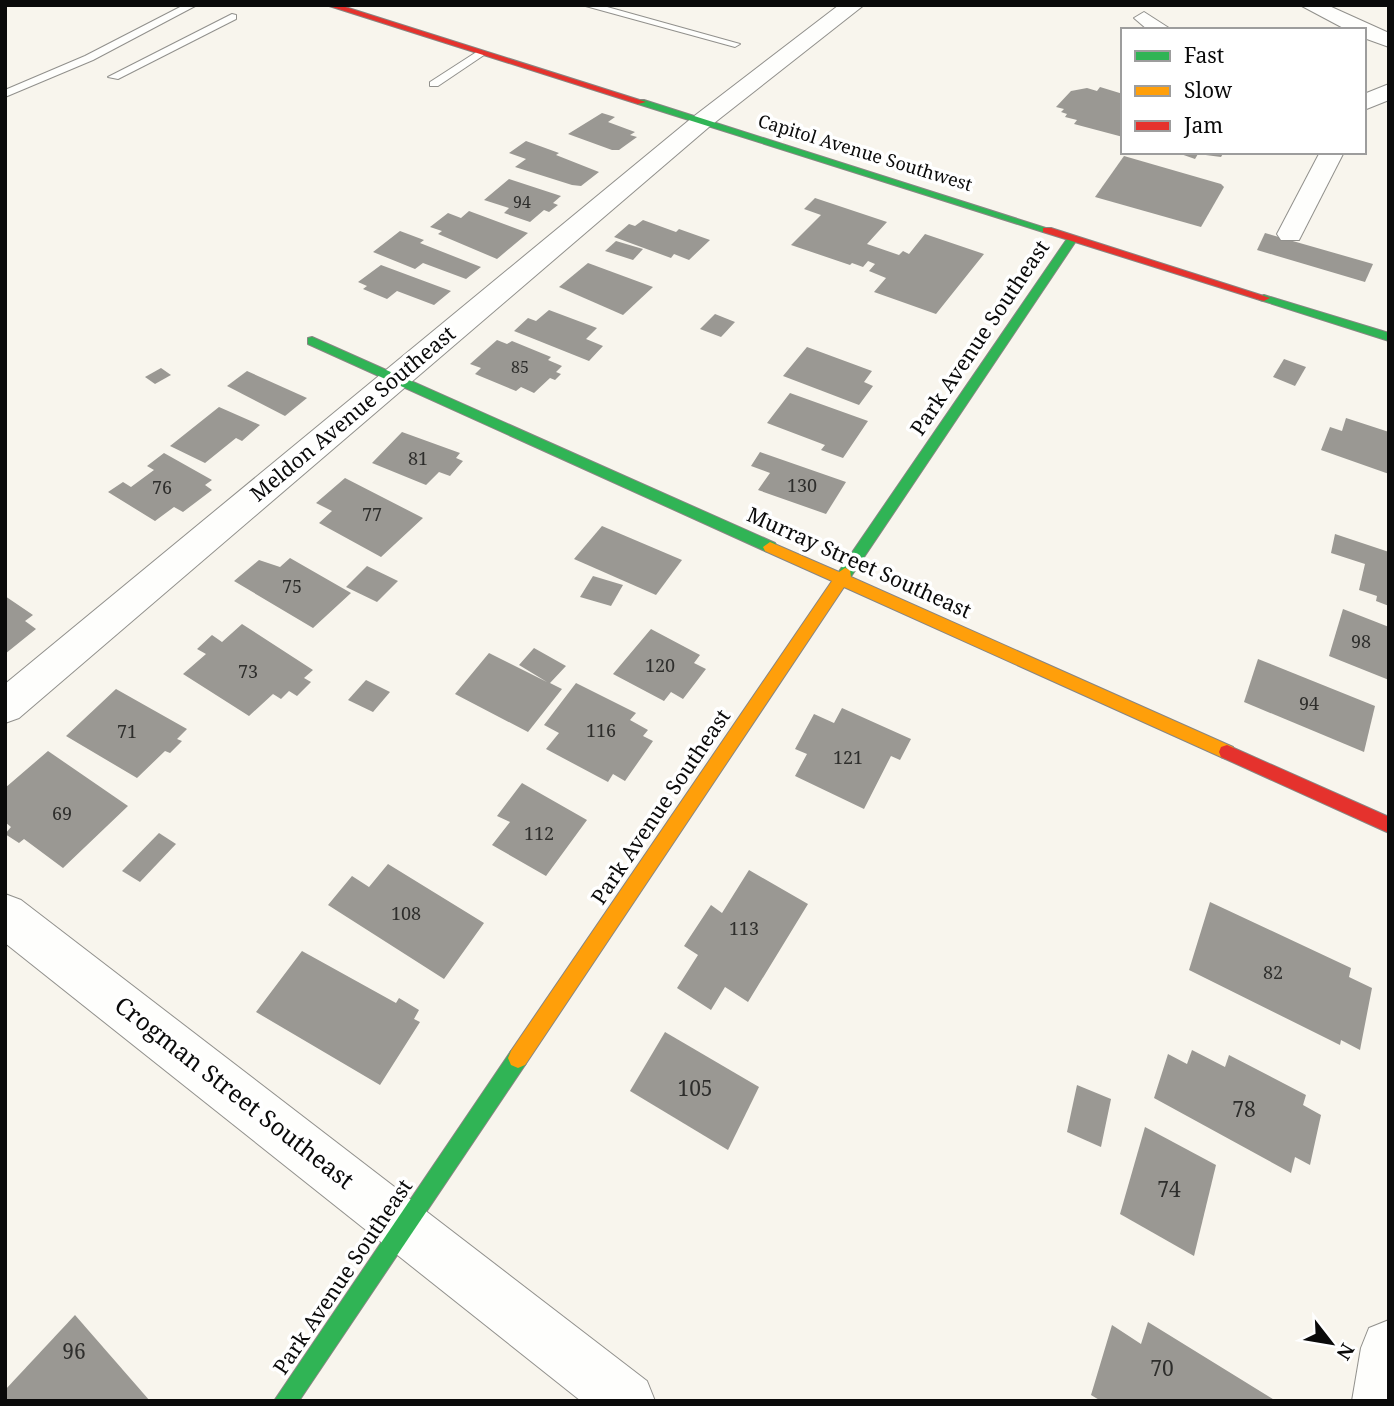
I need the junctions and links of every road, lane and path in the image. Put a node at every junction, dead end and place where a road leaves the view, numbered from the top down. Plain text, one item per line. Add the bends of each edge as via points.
1 (192, 5) edge
2 (586, 5) edge
3 (854, 5) edge
4 (1310, 5) edge
5 (340, 6) edge
6 (647, 11) dead end
7 (232, 17) dead end
8 (636, 17) junction
9 (1144, 18) dead end
10 (1159, 28) edge
11 (1360, 28) edge
12 (1366, 31) edge
13 (134, 34) junction
14 (147, 39) dead end
15 (1389, 41) edge
16 (159, 43) dead end
17 (735, 44) dead end
18 (172, 48) junction
19 (482, 53) junction
20 (1389, 76) edge
21 (114, 77) dead end
22 (1366, 80) edge
23 (434, 84) dead end
24 (1389, 91) edge
25 (5, 94) edge
26 (1366, 102) edge
27 (701, 122) junction
28 (1331, 154) edge
29 (1290, 234) dead end
30 (1073, 238) junction
31 (1389, 337) edge
32 (312, 341) dead end
33 (396, 377) junction
34 (842, 578) junction
35 (5, 707) edge
36 (1389, 825) edge
37 (5, 915) edge
38 (403, 1225) junction
39 (1389, 1348) edge
40 (285, 1401) edge
41 (627, 1401) edge
42 (1380, 1401) edge

1 - 13 lane
2 - 8 lane
3 - 27 street, Meldon Avenue Southeast
4 - 11 street
5 - 19 street, Capitol Avenue Southwest
6 - 8 lane
7 - 18 lane
8 - 17 lane
9 - 10 street
12 - 15 street
13 - 14 lane
13 - 25 lane
16 - 18 lane
18 - 21 lane
19 - 23 lane
19 - 27 street, Capitol Avenue Southwest
20 - 22 street
24 - 26 street
27 - 30 street, Capitol Avenue Southwest
27 - 33 street, Meldon Avenue Southeast
28 - 29 street
30 - 31 street, Capitol Avenue Southwest
30 - 34 street, Park Avenue Southeast
32 - 33 street, Murray Street Southeast
33 - 34 street, Murray Street Southeast
33 - 35 street, Meldon Avenue Southeast
34 - 36 street, Murray Street Southeast
34 - 38 street, Park Avenue Southeast
37 - 38 street, Crogman Street Southeast
38 - 40 street, Park Avenue Southeast
38 - 41 street, Crogman Street Southeast
39 - 42 street

